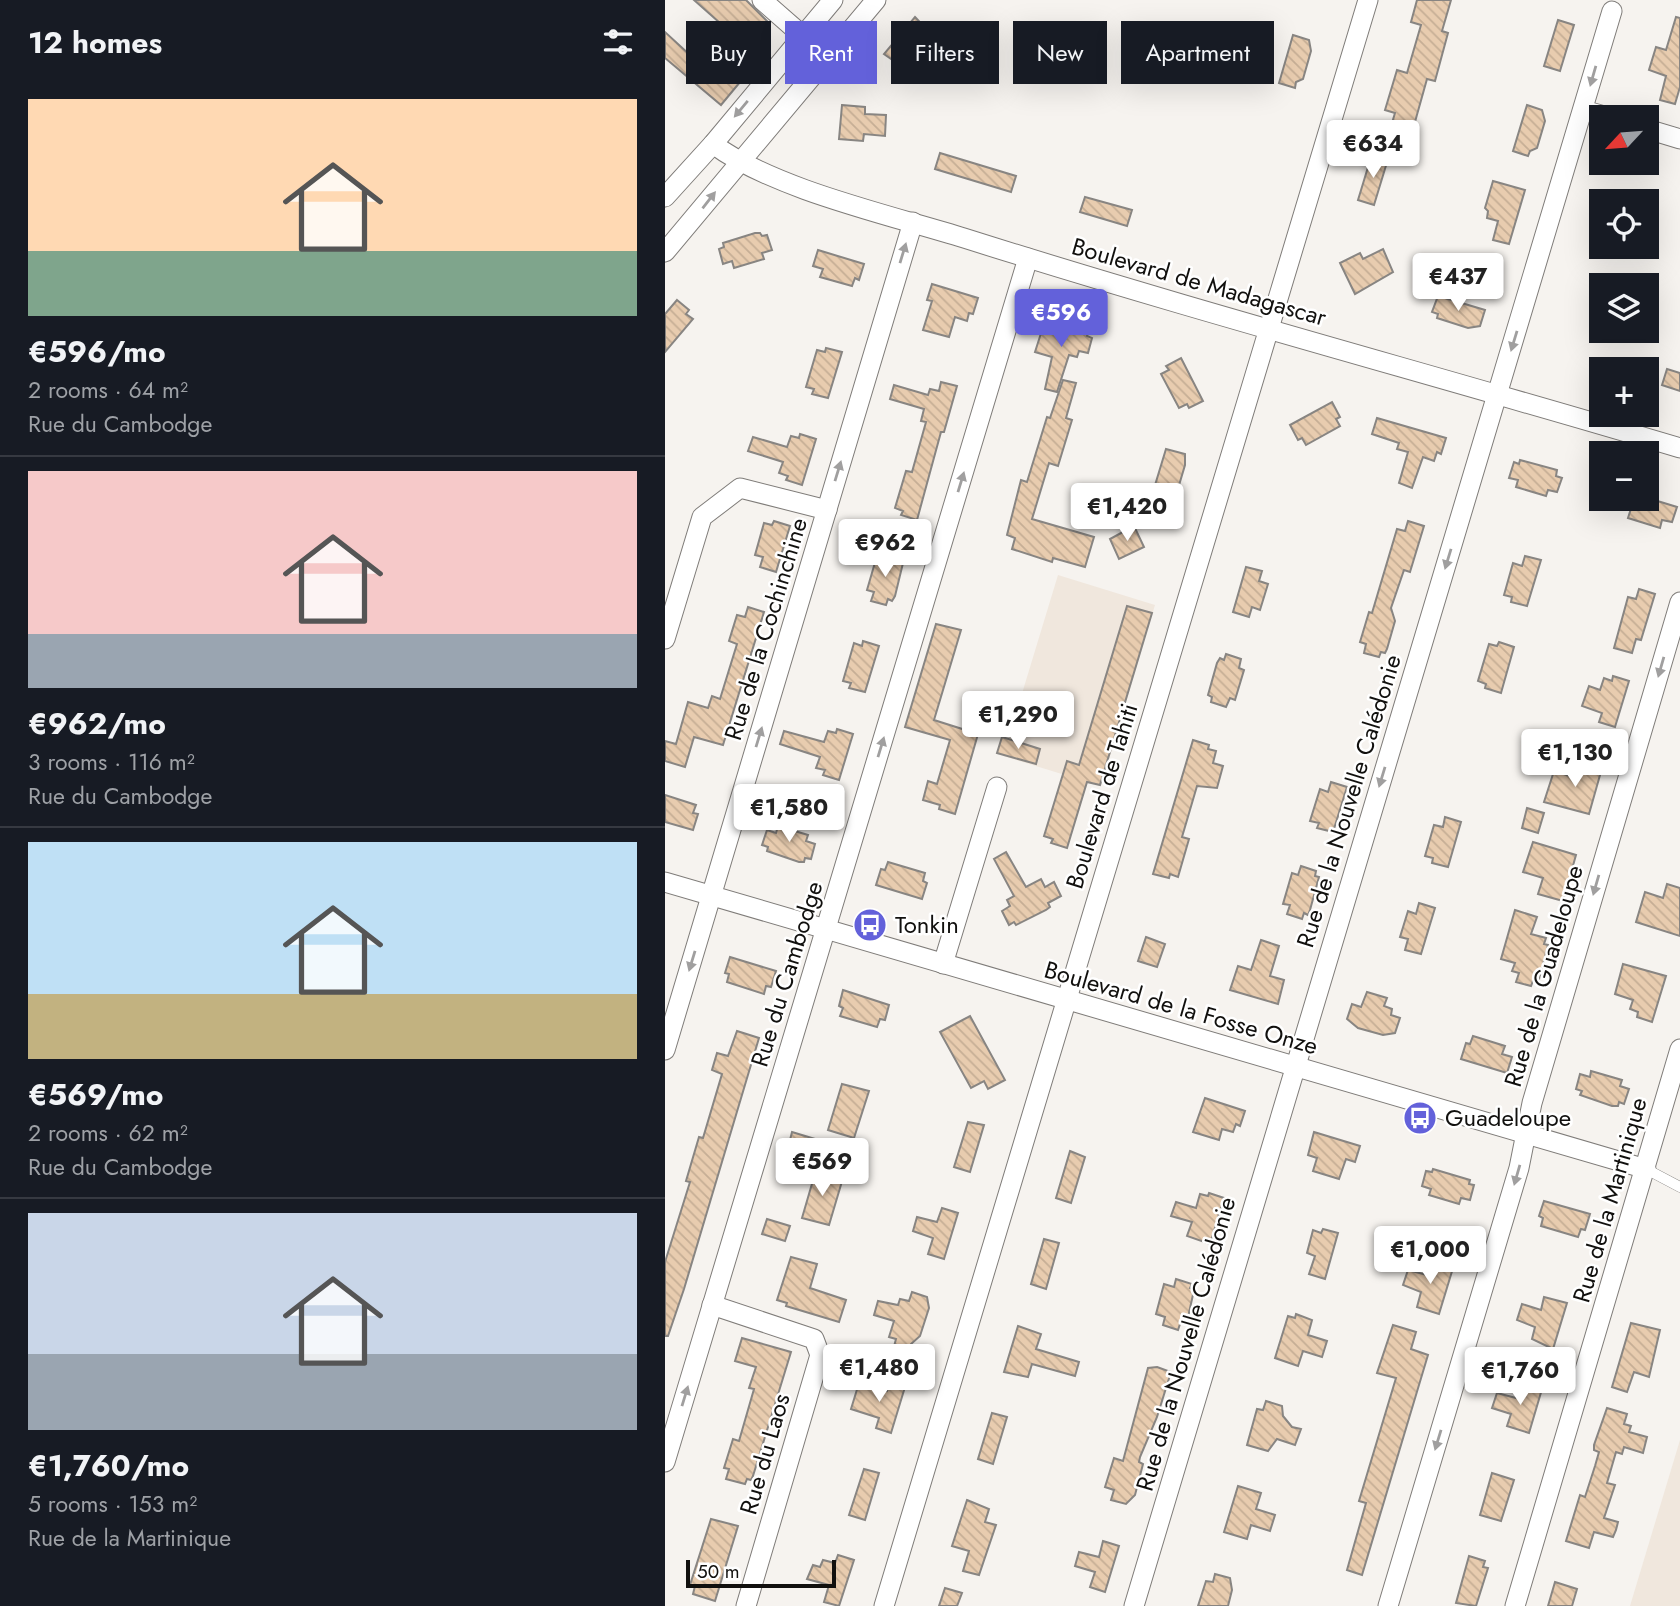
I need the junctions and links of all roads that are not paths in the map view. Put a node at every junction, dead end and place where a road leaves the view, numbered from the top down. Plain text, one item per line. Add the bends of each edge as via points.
1 (762, 0) edge
2 (833, 0) edge
3 (876, 0) edge
4 (1368, 0) edge
5 (1612, 11) dead end
6 (786, 21) edge
7 (816, 21) edge
8 (785, 58) edge
9 (1583, 110) junction
10 (1589, 112) edge
11 (1659, 133) edge
12 (1680, 139) edge
13 (713, 144) junction
14 (737, 163) junction
15 (665, 197) edge
16 (912, 222) junction
17 (669, 240) edge
18 (1028, 258) junction
19 (1270, 328) junction
20 (1499, 394) junction
21 (1680, 448) edge
22 (827, 510) junction
23 (1680, 602) edge
24 (665, 639) edge
25 (997, 787) dead end
26 (665, 882) edge
27 (712, 896) junction
28 (826, 930) junction
29 (943, 964) junction
30 (1065, 1000) junction
31 (1680, 1049) edge
32 (665, 1050) edge
33 (1294, 1065) junction
34 (1527, 1136) junction
35 (1646, 1168) junction
36 (1680, 1188) edge
37 (712, 1305) junction
38 (665, 1462) edge
39 (746, 1606) edge
40 (884, 1606) edge
41 (1134, 1606) edge
42 (1388, 1606) edge
43 (1515, 1606) edge

1 - 6 street
2 - 7 street
3 - 14 street
4 - 19 street, Boulevard de Tahiti
5 -> 9 street, Rue de la Nouvelle Calédonie
8 -> 13 street
9 - 10 street
9 -> 20 street, Rue de la Nouvelle Calédonie
11 - 12 street
13 - 14 street, Boulevard de Madagascar
13 - 15 street
14 - 16 street, Boulevard de Madagascar
17 -> 14 street
16 - 18 street, Boulevard de Madagascar
22 -> 16 street, Rue de la Cochinchine
18 - 19 street, Boulevard de Madagascar
28 -> 18 street, Rue du Cambodge
19 - 20 street, Boulevard de Madagascar
19 - 30 street, Boulevard de Tahiti
20 - 21 street, Boulevard de Madagascar
20 -> 33 street, Rue de la Nouvelle Calédonie
22 - 24 street via 740,488 702,517
27 -> 22 street, Rue de la Cochinchine
23 -> 34 street, Rue de la Guadeloupe via 1532,1103
25 - 29 street
26 - 27 street, Boulevard de la Fosse Onze
27 - 28 street, Boulevard de la Fosse Onze
27 -> 32 street, Rue de la Cochinchine
28 - 29 street, Boulevard de la Fosse Onze
28 - 37 street, Rue du Cambodge
29 - 30 street, Boulevard de la Fosse Onze
30 - 33 street, Boulevard de la Fosse Onze
30 - 40 street, Boulevard de Tahiti
31 - 35 street, Rue de la Martinique
33 - 34 street, Boulevard de la Fosse Onze
33 - 41 street, Rue de la Nouvelle Calédonie
34 - 35 street, Boulevard de la Fosse Onze
34 -> 42 street, Rue de la Guadeloupe
35 - 36 lane, Boulevard de la Fosse Onze
35 - 43 street, Rue de la Martinique
38 -> 37 street, Rue du Cambodge
37 - 39 street, Rue du Laos via 814,1339 820,1355

